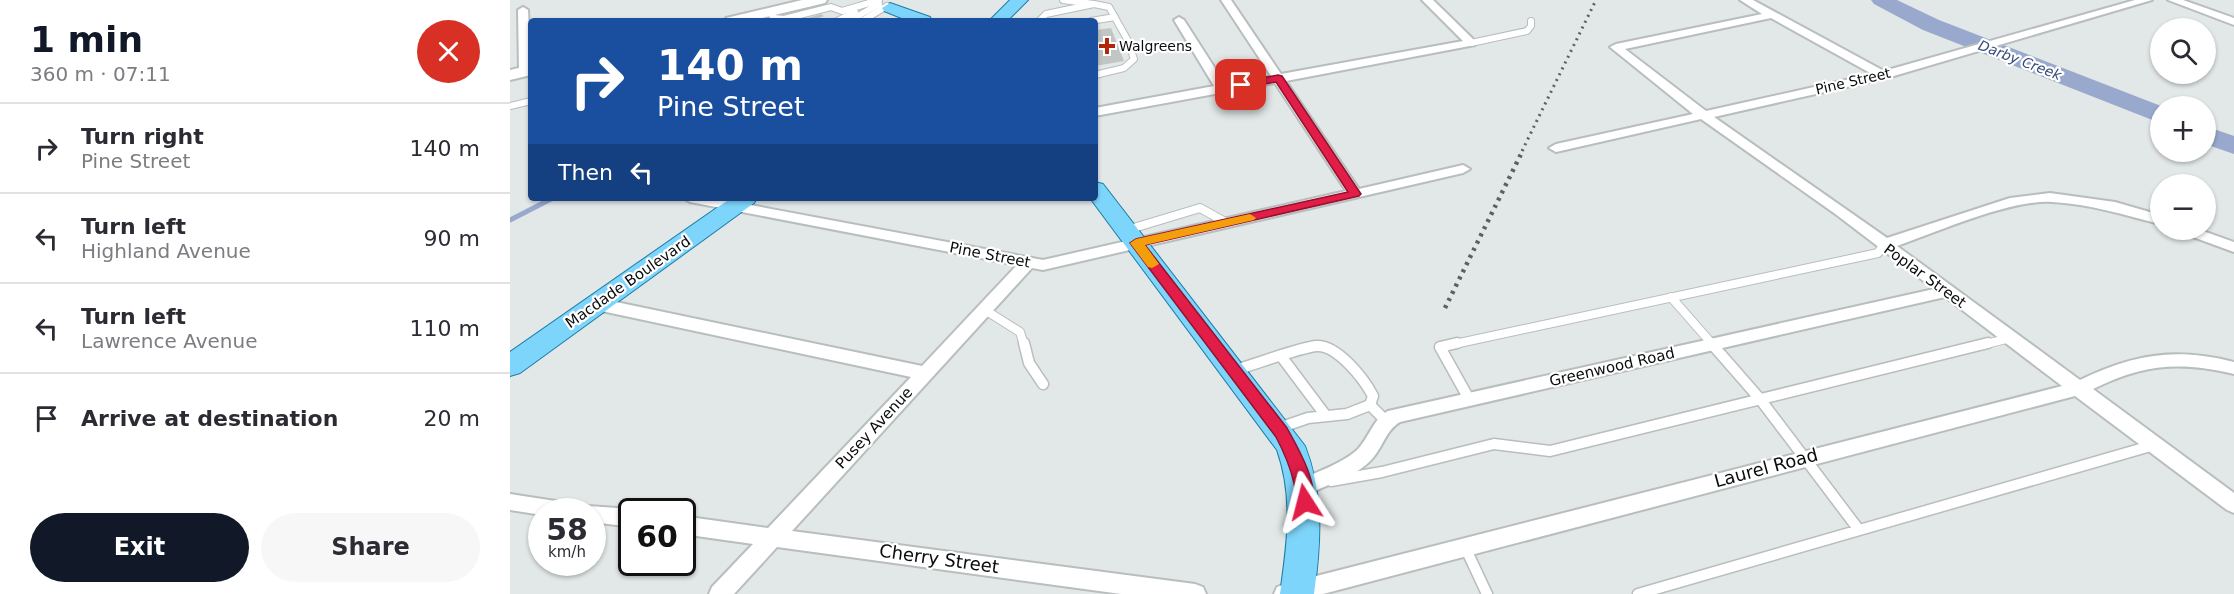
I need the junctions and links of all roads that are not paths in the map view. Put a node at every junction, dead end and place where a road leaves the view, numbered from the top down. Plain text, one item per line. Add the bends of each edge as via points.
1 (820, 0) edge
2 (1020, 0) edge
3 (1063, 0) edge
4 (1226, 0) edge
5 (1427, 0) edge
6 (1745, 0) edge
7 (2147, 0) edge
8 (2173, 0) edge
9 (1094, 4) junction
10 (885, 5) edge
11 (523, 10) dead end
12 (770, 12) junction
13 (1771, 15) junction
14 (1115, 17) junction
15 (744, 18) edge
16 (774, 18) edge
17 (788, 18) edge
18 (846, 18) edge
19 (856, 18) edge
20 (866, 18) edge
21 (917, 18) edge
22 (1000, 18) edge
23 (1042, 18) edge
24 (1098, 20) edge
25 (1179, 20) dead end
26 (1532, 21) dead end
27 (2234, 22) edge
28 (525, 32) junction
29 (510, 34) edge
30 (1471, 43) junction
31 (522, 72) edge
32 (1098, 74) edge
33 (1883, 75) junction
34 (1278, 78) junction
35 (1222, 89) junction
36 (528, 102) edge
37 (510, 106) edge
38 (1098, 111) edge
39 (1703, 115) junction
40 (1556, 148) dead end
41 (1463, 169) dead end
42 (1098, 193) edge
43 (1355, 194) junction
44 (741, 202) edge
45 (2150, 217) edge
46 (1227, 223) junction
47 (1131, 237) junction
48 (2215, 240) edge
49 (1883, 245) junction
50 (2234, 247) edge
51 (1028, 263) junction
52 (1946, 292) junction
53 (1671, 297) junction
54 (597, 304) junction
55 (985, 310) junction
56 (2011, 338) junction
57 (1712, 344) junction
58 (1281, 356) junction
59 (510, 366) edge
60 (2234, 368) edge
61 (1234, 370) junction
62 (926, 373) junction
63 (1043, 384) dead end
64 (2079, 387) junction
65 (1469, 399) junction
66 (1760, 399) junction
67 (1370, 405) junction
68 (1326, 416) junction
69 (1386, 421) junction
70 (1278, 429) junction
71 (2154, 445) junction
72 (1805, 458) junction
73 (1304, 487) junction
74 (510, 502) edge
75 (2234, 504) edge
76 (528, 505) edge
77 (696, 527) edge
78 (1859, 530) junction
79 (773, 537) junction
80 (1465, 546) junction
81 (1293, 593) edge
82 (720, 594) edge
83 (1195, 594) edge
84 (1487, 594) edge
85 (1638, 594) edge

1 - 12 main road
2 - 22 main road
3 - 9 lane
4 - 34 street
5 - 30 street
6 - 13 street
7 - 33 street, Pine Street
8 - 27 street
9 - 14 lane via 1109,7
9 - 23 lane
10 - 17 lane via 842,11 831,8
10 - 18 lane
10 - 19 lane
10 - 20 lane
10 - 21 main road
11 - 28 street
12 - 15 main road
12 - 16 lane
13 - 33 street
13 - 39 street, Poplar Street via 1616,47
14 - 24 lane
14 - 32 lane via 1134,59 1124,68
25 - 35 street
26 - 30 lane via 1527,31
28 - 29 street
28 - 31 street
30 - 34 street
33 - 39 street, Pine Street
34 - 35 street
34 - 43 street
35 - 38 street
36 - 37 lane
39 - 40 street, Pine Street
39 - 49 street, Poplar Street
41 - 43 street, Pine Street
42 - 47 main road
43 - 46 street, Pine Street
44 - 51 street, Pine Street
44 - 54 main road, Macdade Boulevard
45 - 49 street via 2115,206 2050,197 2015,201
46 - 47 street, Pine Street
46 - 47 lane via 1200,208
47 - 51 street, Pine Street via 1043,265
47 - 61 main road
48 - 50 street
49 - 52 street, Poplar Street
49 - 53 lane via 1878,253
51 - 55 street, Pusey Avenue
52 - 56 street, Poplar Street
52 - 57 street, Greenwood Road
53 - 57 lane
53 - 65 lane via 1440,347
54 - 59 main road, Macdade Boulevard
54 - 62 street
55 - 62 street, Pusey Avenue
55 - 63 lane via 1020,332 1029,363
56 - 64 street, Poplar Street
56 - 66 lane
57 - 65 street, Greenwood Road
57 - 66 lane
58 - 61 lane
58 - 67 lane via 1317,346 1333,350 1365,382 1374,396
58 - 68 lane
60 - 64 street, Laurel Road via 2177,358 2146,360
61 - 70 main road
62 - 79 street, Pusey Avenue
64 - 71 street, Poplar Street
64 - 72 street, Laurel Road
65 - 69 street, Greenwood Road
66 - 72 lane
66 - 73 lane via 1550,451 1494,444
67 - 68 lane via 1347,414
67 - 69 lane
68 - 70 lane
69 - 73 street via 1371,449 1352,464
70 - 73 main road via 1296,458
71 - 75 street, Poplar Street
71 - 78 lane
72 - 78 lane
72 - 80 street, Laurel Road
73 - 81 main road via 1305,521
74 - 76 street
77 - 79 street, Cherry Street
78 - 85 lane
79 - 82 street, Pusey Avenue
79 - 83 street, Cherry Street
80 - 81 street, Laurel Road
80 - 84 lane

